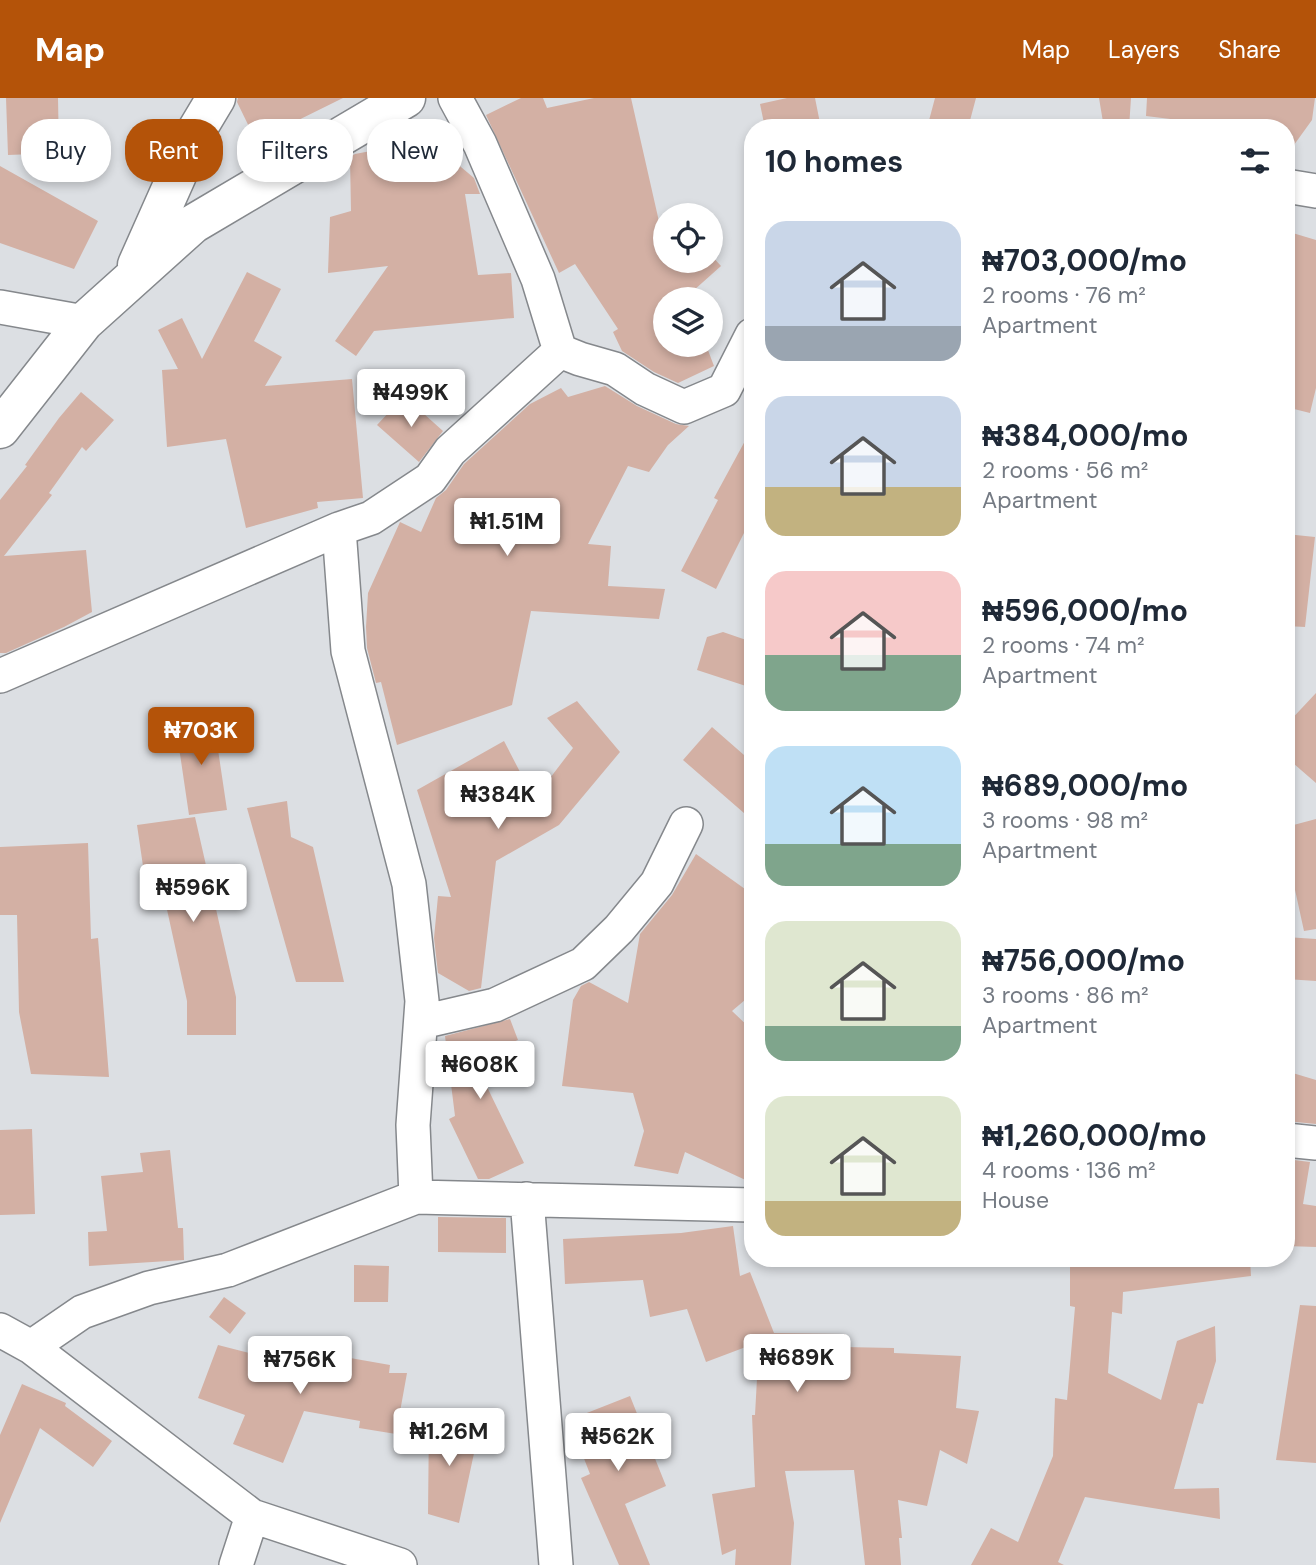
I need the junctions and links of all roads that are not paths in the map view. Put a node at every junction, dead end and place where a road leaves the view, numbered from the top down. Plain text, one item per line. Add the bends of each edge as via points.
1 (216, 98) edge
2 (406, 98) edge
3 (455, 98) edge
4 (1295, 188) edge
5 (1316, 191) edge
6 (131, 280) junction
7 (0, 307) edge
8 (84, 321) junction
9 (560, 351) junction
10 (744, 351) edge
11 (0, 429) edge
12 (339, 529) junction
13 (0, 676) edge
14 (686, 824) dead end
15 (422, 1022) junction
16 (1295, 1141) edge
17 (1316, 1143) edge
18 (416, 1196) junction
19 (527, 1199) junction
20 (744, 1205) edge
21 (0, 1330) edge
22 (31, 1347) junction
23 (252, 1516) junction
24 (236, 1565) edge
25 (400, 1565) edge
26 (556, 1565) edge

1 - 6 street via 198,128
2 - 6 street via 193,224
3 - 9 street via 481,144 534,268
4 - 5 street
6 - 8 street
7 - 8 street
8 - 11 street
9 - 10 street via 615,369 684,407 724,390
9 - 12 street via 450,451 430,480 371,518
12 - 13 street
12 - 15 street via 348,651 409,884
14 - 15 street via 657,883 583,964 495,1005
15 - 18 street via 414,1125
16 - 17 street
18 - 19 street
18 - 22 street via 228,1270 149,1288 82,1312
19 - 20 street
19 - 26 street
21 - 22 street
22 - 23 street
23 - 24 street
23 - 25 street

